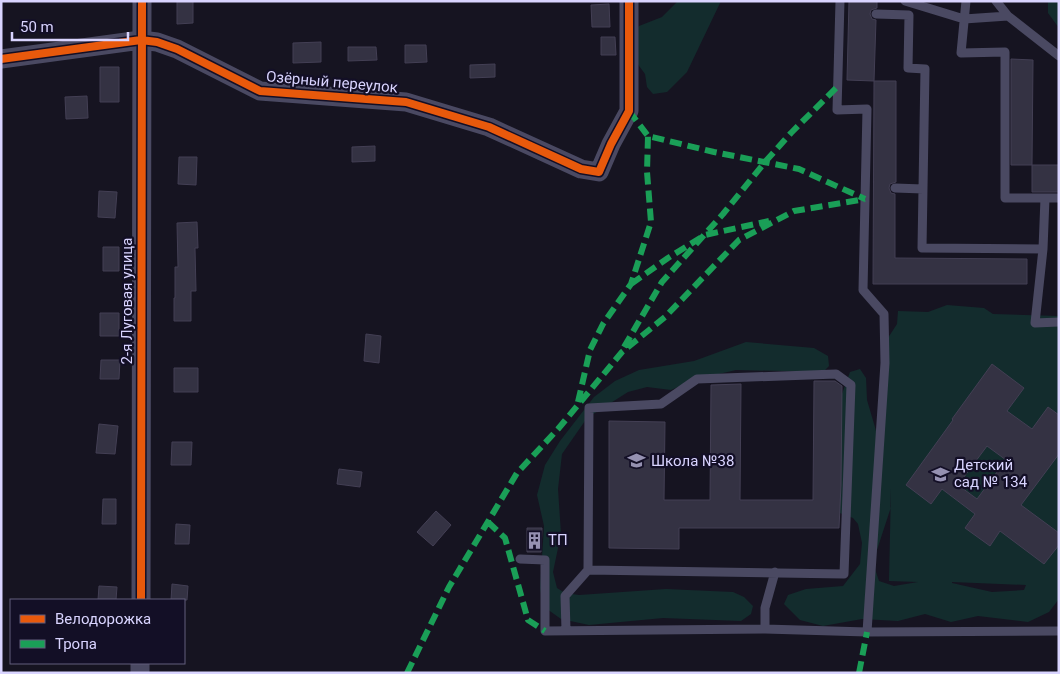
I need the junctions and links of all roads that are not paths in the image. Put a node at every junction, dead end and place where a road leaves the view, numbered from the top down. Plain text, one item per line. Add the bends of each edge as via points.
1 (142, 1) edge
2 (629, 1) edge
3 (840, 1) edge
4 (905, 1) edge
5 (966, 1) edge
6 (996, 1) edge
7 (876, 14) dead end
8 (1008, 16) junction
9 (964, 19) junction
10 (141, 40) junction
11 (1059, 56) edge
12 (1, 59) edge
13 (896, 188) dead end
14 (923, 188) junction
15 (1045, 198) junction
16 (1059, 198) edge
17 (1043, 249) junction
18 (1059, 322) edge
19 (520, 559) dead end
20 (588, 570) junction
21 (775, 572) junction
22 (140, 599) edge
23 (765, 629) junction
24 (566, 630) junction
25 (1059, 631) edge
26 (867, 632) junction

1 - 10 street, 2-я Луговая улица
2 - 10 street, Озёрный переулок via 629,111 599,172 581,169 489,127 406,102 260,91 177,49
3 - 26 lane via 844,14 837,110 867,109 869,190 863,290 884,314 885,363
4 - 9 lane
5 - 9 lane
6 - 8 lane
7 - 14 lane via 909,15 908,68 925,69
8 - 9 lane
8 - 11 lane
9 - 15 lane via 961,53 1005,52 1005,198
10 - 12 street, Озёрный переулок
10 - 22 street, 2-я Луговая улица
13 - 14 lane
14 - 17 lane via 922,248
15 - 16 lane
15 - 17 lane
17 - 18 lane via 1035,323
19 - 24 lane via 544,560 545,631
20 - 21 lane
20 - 21 lane via 589,408 661,404 697,378 836,374 851,385 844,574
20 - 24 lane via 565,596
21 - 23 lane via 764,608
23 - 24 lane
23 - 26 lane
25 - 26 lane

